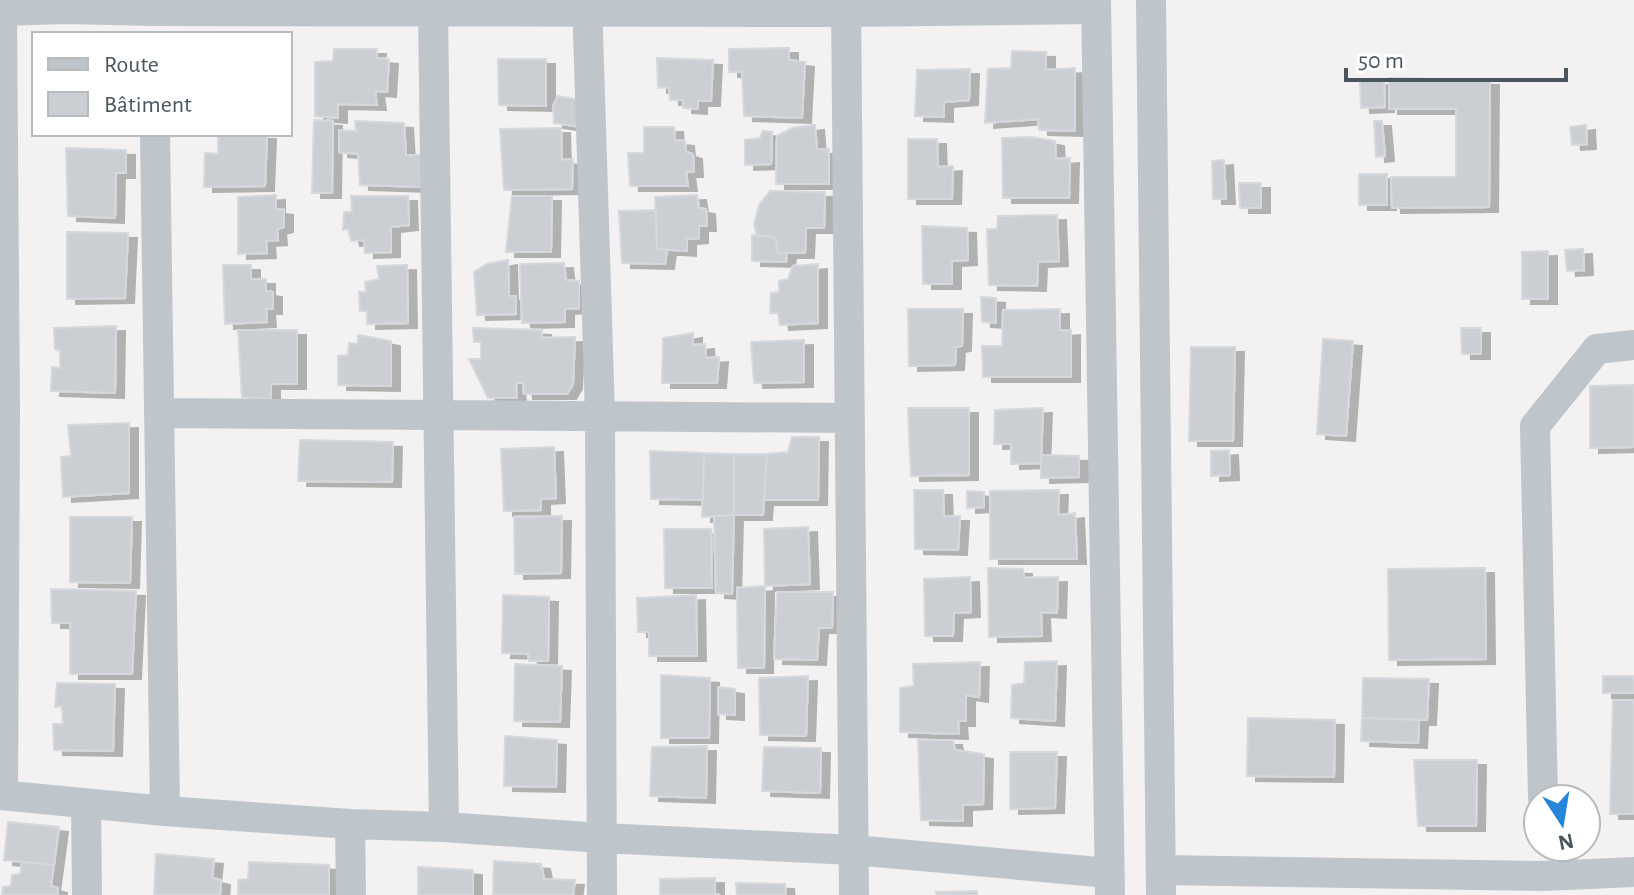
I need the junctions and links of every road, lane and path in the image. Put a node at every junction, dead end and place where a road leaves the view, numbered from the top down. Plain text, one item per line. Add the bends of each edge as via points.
1 (1151, 0) edge
2 (67, 4) edge
3 (329, 5) edge
4 (1096, 5) edge
5 (587, 6) edge
6 (846, 6) edge
7 (1, 11) edge
8 (433, 11) junction
9 (153, 22) edge
10 (155, 136) edge
11 (1634, 345) edge
12 (2, 412) edge
13 (159, 413) junction
14 (600, 414) junction
15 (439, 415) junction
16 (850, 418) junction
17 (1543, 783) edge
18 (2, 795) edge
19 (86, 803) junction
20 (165, 811) junction
21 (350, 824) junction
22 (444, 827) junction
23 (602, 838) junction
24 (854, 850) junction
25 (1634, 872) edge
26 (1544, 873) edge
27 (1161, 882) edge
28 (1109, 884) edge
29 (87, 895) edge
30 (351, 895) edge
31 (602, 895) edge
32 (854, 895) edge

1 - 27 street
2 - 7 street
2 - 9 street
3 - 8 street
3 - 9 street
4 - 6 street
4 - 28 street
5 - 6 street
5 - 8 street
5 - 14 street
6 - 16 street
7 - 12 street
8 - 15 street
10 - 13 street
11 - 17 street via 1597,349 1535,426
12 - 18 street
13 - 15 street
13 - 20 street
14 - 15 street
14 - 16 street
14 - 23 street
15 - 22 street
16 - 24 street
18 - 19 street
19 - 20 street
19 - 29 street
20 - 21 street
21 - 22 street
21 - 30 street
22 - 23 street
23 - 24 street
23 - 31 street
24 - 28 street
24 - 32 street
25 - 26 street
26 - 27 street

